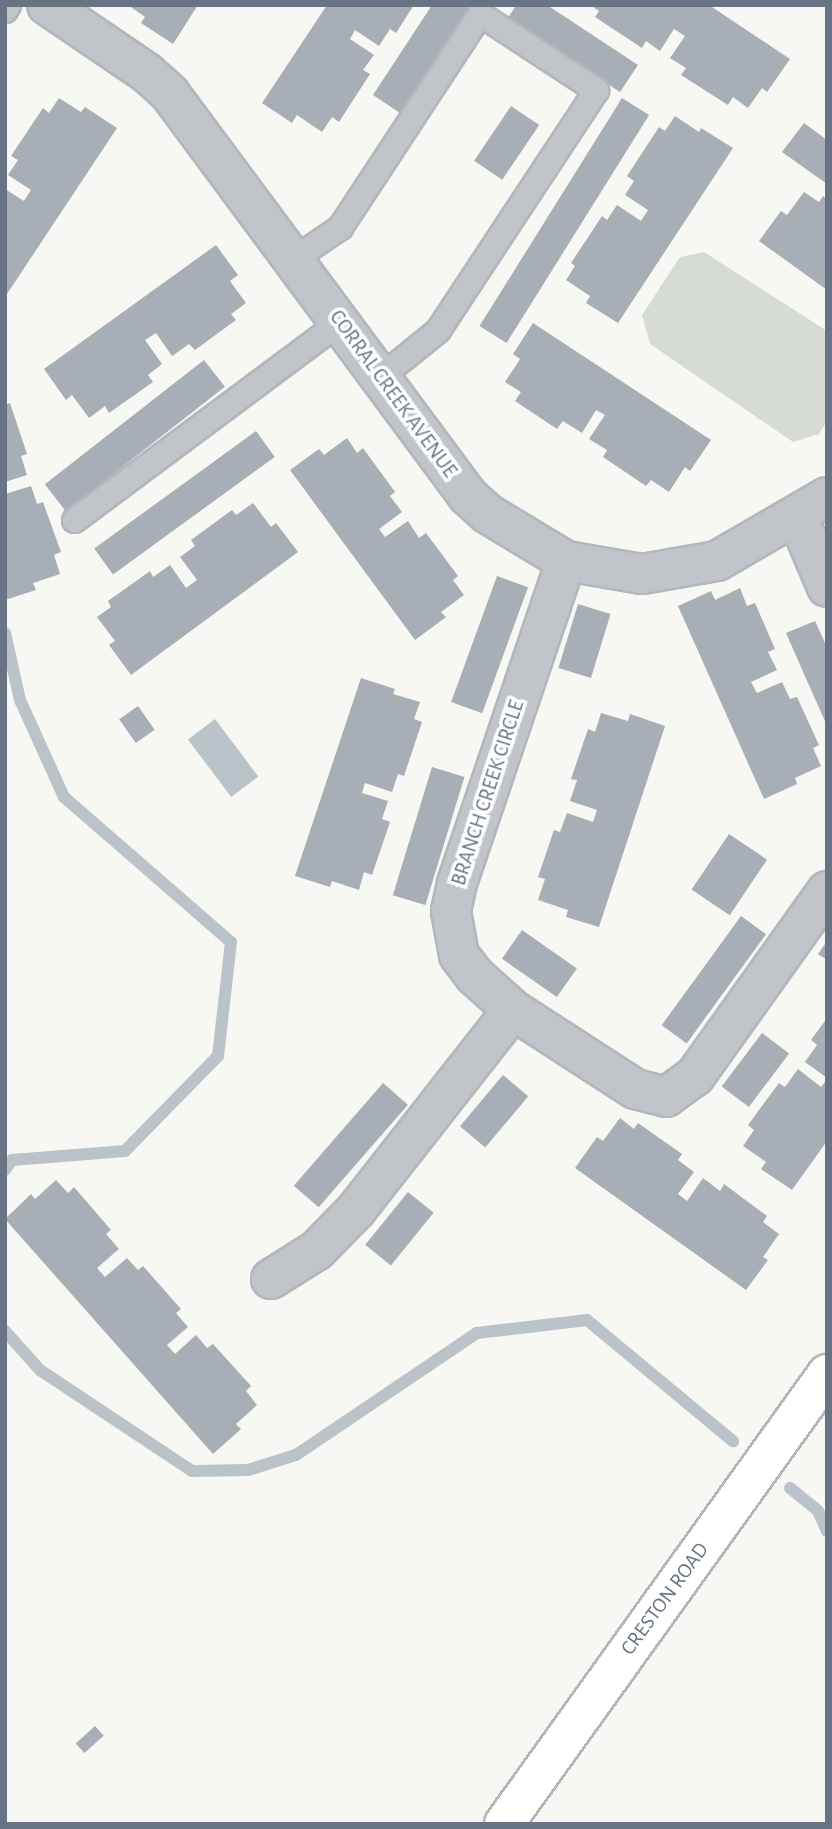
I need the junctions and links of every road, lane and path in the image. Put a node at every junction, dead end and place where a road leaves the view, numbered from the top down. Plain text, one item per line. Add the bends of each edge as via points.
1 (8, 5) edge
2 (47, 5) edge
3 (5, 10) edge
4 (293, 259) junction
5 (340, 322) junction
6 (380, 376) junction
7 (812, 507) edge
8 (74, 520) dead end
9 (566, 561) junction
10 (827, 587) edge
11 (827, 891) edge
12 (513, 1010) junction
13 (271, 1279) dead end
14 (827, 1374) edge
15 (504, 1824) edge

1 - 3 lane
2 - 4 street, CORRAL CREEK AVENUE via 147,73 170,94
4 - 5 street, CORRAL CREEK AVENUE
4 - 6 lane via 340,227 480,14 596,90 438,330
5 - 6 street, CORRAL CREEK AVENUE
5 - 8 lane
6 - 9 street, CORRAL CREEK AVENUE via 468,496 488,514
7 - 9 street, CORRAL CREEK AVENUE via 717,561 642,574
7 - 10 street
9 - 12 street, BRANCH CREEK CIRCLE via 451,911 459,955
11 - 12 street, BRANCH CREEK CIRCLE via 695,1076 666,1097 635,1089
12 - 13 street via 356,1210 317,1250
14 - 15 main road, CRESTON ROAD

